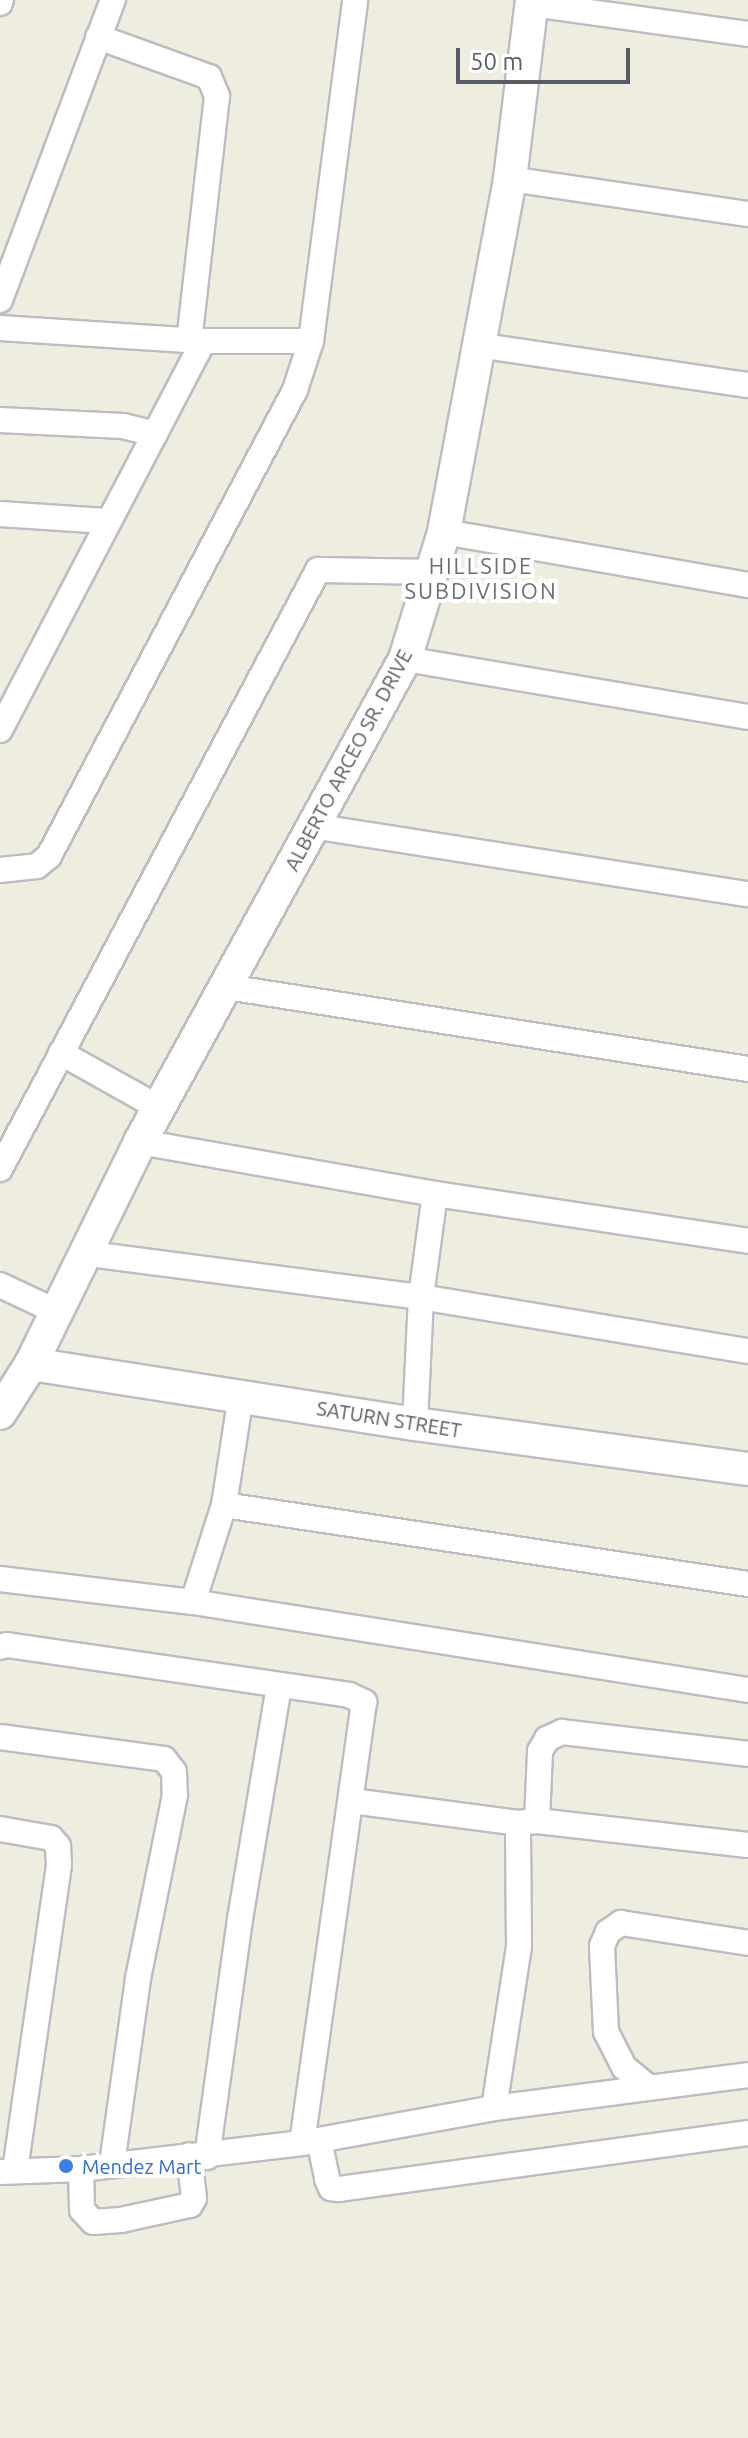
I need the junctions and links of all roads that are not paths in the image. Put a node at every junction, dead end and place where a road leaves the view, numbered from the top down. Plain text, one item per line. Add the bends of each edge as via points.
1 (113, 0) edge
2 (349, 2) edge
3 (532, 2) edge
4 (748, 34) edge
5 (98, 37) junction
6 (510, 179) junction
7 (748, 214) edge
8 (0, 300) edge
9 (0, 328) edge
10 (196, 341) junction
11 (311, 341) junction
12 (477, 345) junction
13 (748, 385) edge
14 (0, 420) edge
15 (155, 434) junction
16 (1, 516) edge
17 (106, 521) junction
18 (444, 532) junction
19 (434, 572) junction
20 (748, 585) edge
21 (405, 659) junction
22 (748, 717) edge
23 (0, 730) edge
24 (312, 826) junction
25 (0, 870) edge
26 (748, 894) edge
27 (227, 987) junction
28 (61, 1053) junction
29 (748, 1069) edge
30 (161, 1109) junction
31 (140, 1142) junction
32 (0, 1169) edge
33 (435, 1194) junction
34 (748, 1241) edge
35 (82, 1253) junction
36 (0, 1285) edge
37 (421, 1297) junction
38 (57, 1312) junction
39 (748, 1351) edge
40 (31, 1364) junction
41 (241, 1395) junction
42 (0, 1413) edge
43 (415, 1424) junction
44 (748, 1469) edge
45 (224, 1505) junction
46 (0, 1579) edge
47 (748, 1584) edge
48 (193, 1602) junction
49 (0, 1647) edge
50 (279, 1685) junction
51 (748, 1690) edge
52 (0, 1737) edge
53 (748, 1754) edge
54 (352, 1801) junction
55 (528, 1822) junction
56 (0, 1829) edge
57 (748, 1845) edge
58 (748, 1943) edge
59 (748, 2075) edge
60 (646, 2085) junction
61 (494, 2108) junction
62 (748, 2133) edge
63 (311, 2141) junction
64 (198, 2156) junction
65 (112, 2164) junction
66 (81, 2169) junction
67 (7, 2171) edge

1 - 5 street
2 - 11 street
3 - 4 street
3 - 6 street, ALBERTO ARCEO SR. DRIVE
5 - 8 street
5 - 10 street via 209,77 217,96
6 - 7 street
6 - 12 street, ALBERTO ARCEO SR. DRIVE
9 - 10 street
10 - 11 street
10 - 15 street
11 - 25 street via 295,390 49,856 37,866
12 - 13 street
12 - 18 street, ALBERTO ARCEO SR. DRIVE
14 - 15 street via 123,426
15 - 17 street
16 - 17 street
17 - 23 street
18 - 19 street, ALBERTO ARCEO SR. DRIVE
18 - 20 street
19 - 21 street, ALBERTO ARCEO SR. DRIVE
19 - 28 street via 318,570
21 - 22 street
21 - 24 street, ALBERTO ARCEO SR. DRIVE
24 - 26 street
24 - 27 street, ALBERTO ARCEO SR. DRIVE
27 - 29 street
27 - 30 street, ALBERTO ARCEO SR. DRIVE
28 - 30 street
28 - 32 street
30 - 31 street, ALBERTO ARCEO SR. DRIVE
31 - 33 street
31 - 35 street, ALBERTO ARCEO SR. DRIVE
33 - 34 street
33 - 37 street
35 - 37 street
35 - 38 street, ALBERTO ARCEO SR. DRIVE
36 - 38 street
37 - 39 street
37 - 43 street
38 - 40 street, ALBERTO ARCEO SR. DRIVE
40 - 41 street, SATURN STREET
40 - 42 street, ALBERTO ARCEO SR. DRIVE
41 - 43 street, SATURN STREET
41 - 45 street
43 - 44 street, SATURN STREET
45 - 47 street
45 - 48 street
46 - 48 street
48 - 51 street
49 - 50 street
50 - 54 street via 364,1702
50 - 64 street
52 - 65 street via 164,1759 174,1772 175,1795 138,1979
53 - 55 street via 562,1732 547,1739 540,1751
54 - 55 street
54 - 63 street
55 - 57 street
55 - 61 street via 519,1946
56 - 67 street via 51,1838 58,1846 59,1865
58 - 60 street via 621,1923 608,1932 602,1946 606,2032 624,2067
59 - 60 street
60 - 61 street
61 - 63 street
62 - 63 street via 339,2189 331,2188
63 - 64 street
64 - 65 street
64 - 66 street via 190,2205 121,2220 93,2222 82,2210
65 - 66 street
66 - 67 street

